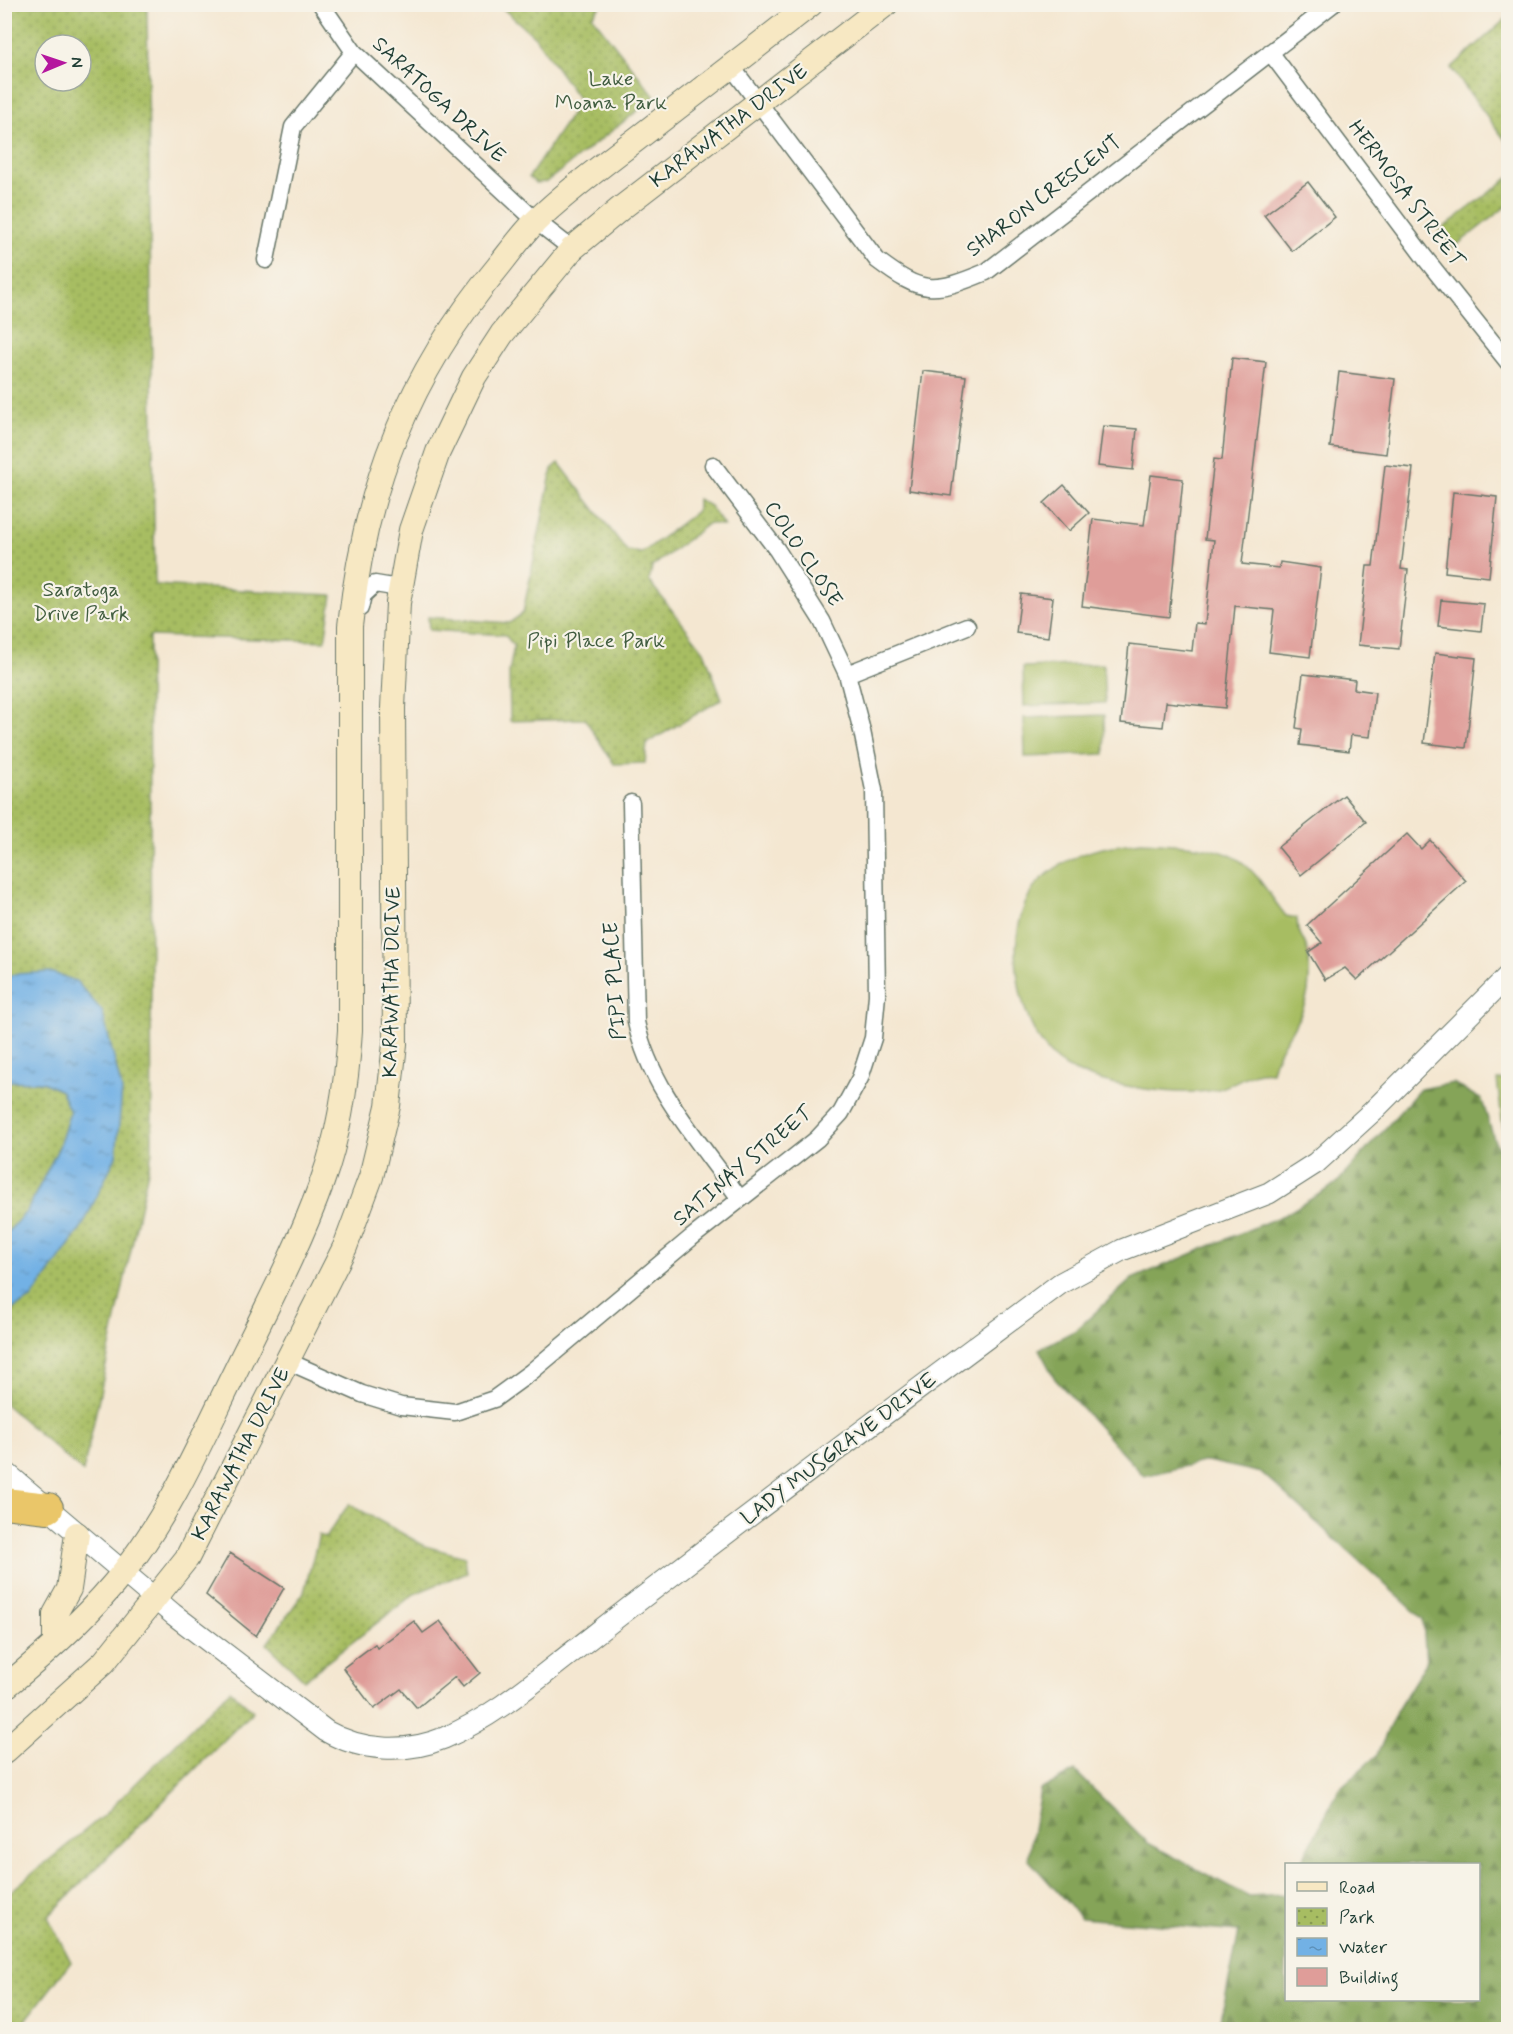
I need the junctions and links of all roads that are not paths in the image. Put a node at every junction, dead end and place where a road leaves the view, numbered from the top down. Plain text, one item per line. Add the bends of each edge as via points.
1 (321, 4) edge
2 (811, 4) edge
3 (886, 4) edge
4 (1332, 4) edge
5 (354, 52) junction
6 (1270, 52) junction
7 (731, 66) junction
8 (760, 103) junction
9 (536, 221) junction
10 (572, 249) junction
11 (266, 260) dead end
12 (1509, 362) edge
13 (713, 465) dead end
14 (398, 603) junction
15 (967, 627) dead end
16 (847, 674) junction
17 (349, 680) junction
18 (631, 803) dead end
19 (1509, 976) edge
20 (740, 1199) junction
21 (287, 1362) junction
22 (4, 1471) edge
23 (4, 1503) edge
24 (48, 1508) junction
25 (77, 1534) junction
26 (123, 1572) junction
27 (155, 1599) junction
28 (55, 1643) junction
29 (4, 1688) edge
30 (4, 1752) edge

1 - 5 street, SARATOGA DRIVE
2 - 7 main road, KARAWATHA DRIVE
3 - 8 main road, KARAWATHA DRIVE
4 - 6 street, SHARON CRESCENT
5 - 9 street, SARATOGA DRIVE
5 - 11 street via 293,128
6 - 8 street, SHARON CRESCENT via 986,272 954,286 931,288 906,282 877,260
6 - 12 street, HERMOSA STREET
7 - 8 street, SHARON CRESCENT
7 - 9 main road, KARAWATHA DRIVE
8 - 10 main road, KARAWATHA DRIVE
9 - 10 street
9 - 17 main road, KARAWATHA DRIVE via 470,300 440,344 398,428 367,518 358,562 350,626
10 - 14 main road, KARAWATHA DRIVE via 502,334 474,377 438,452 411,530
13 - 16 street, COLO CLOSE via 783,558 822,621
14 - 17 street via 393,587 387,585 375,584 363,595 358,651
14 - 21 main road, KARAWATHA DRIVE via 393,708 396,1011 392,1075 381,1139 358,1215
15 - 16 street
16 - 20 street, SATINAY STREET via 874,790 878,995 873,1038 860,1078 841,1113 817,1139
17 - 26 main road, KARAWATHA DRIVE via 350,1030 347,1079 337,1127 323,1180 302,1232 195,1457 160,1521
18 - 20 street, PIPI PLACE via 636,1022 641,1047 654,1077
19 - 27 street, LADY MUSGRAVE DRIVE via 1316,1163 1269,1193 1122,1250 1061,1283 676,1571 538,1680 480,1720 442,1739 379,1749 338,1738 283,1700
20 - 21 street, SATINAY STREET via 494,1399 455,1412 401,1406
21 - 27 main road, KARAWATHA DRIVE via 199,1538
22 - 24 street, LADY MUSGRAVE DRIVE
23 - 24 highway
24 - 25 street, LADY MUSGRAVE DRIVE
25 - 26 street, LADY MUSGRAVE DRIVE
25 - 28 main road via 72,1577 55,1614
26 - 27 street, LADY MUSGRAVE DRIVE
26 - 28 main road, KARAWATHA DRIVE
27 - 30 main road, KARAWATHA DRIVE via 104,1662
28 - 29 main road, KARAWATHA DRIVE

